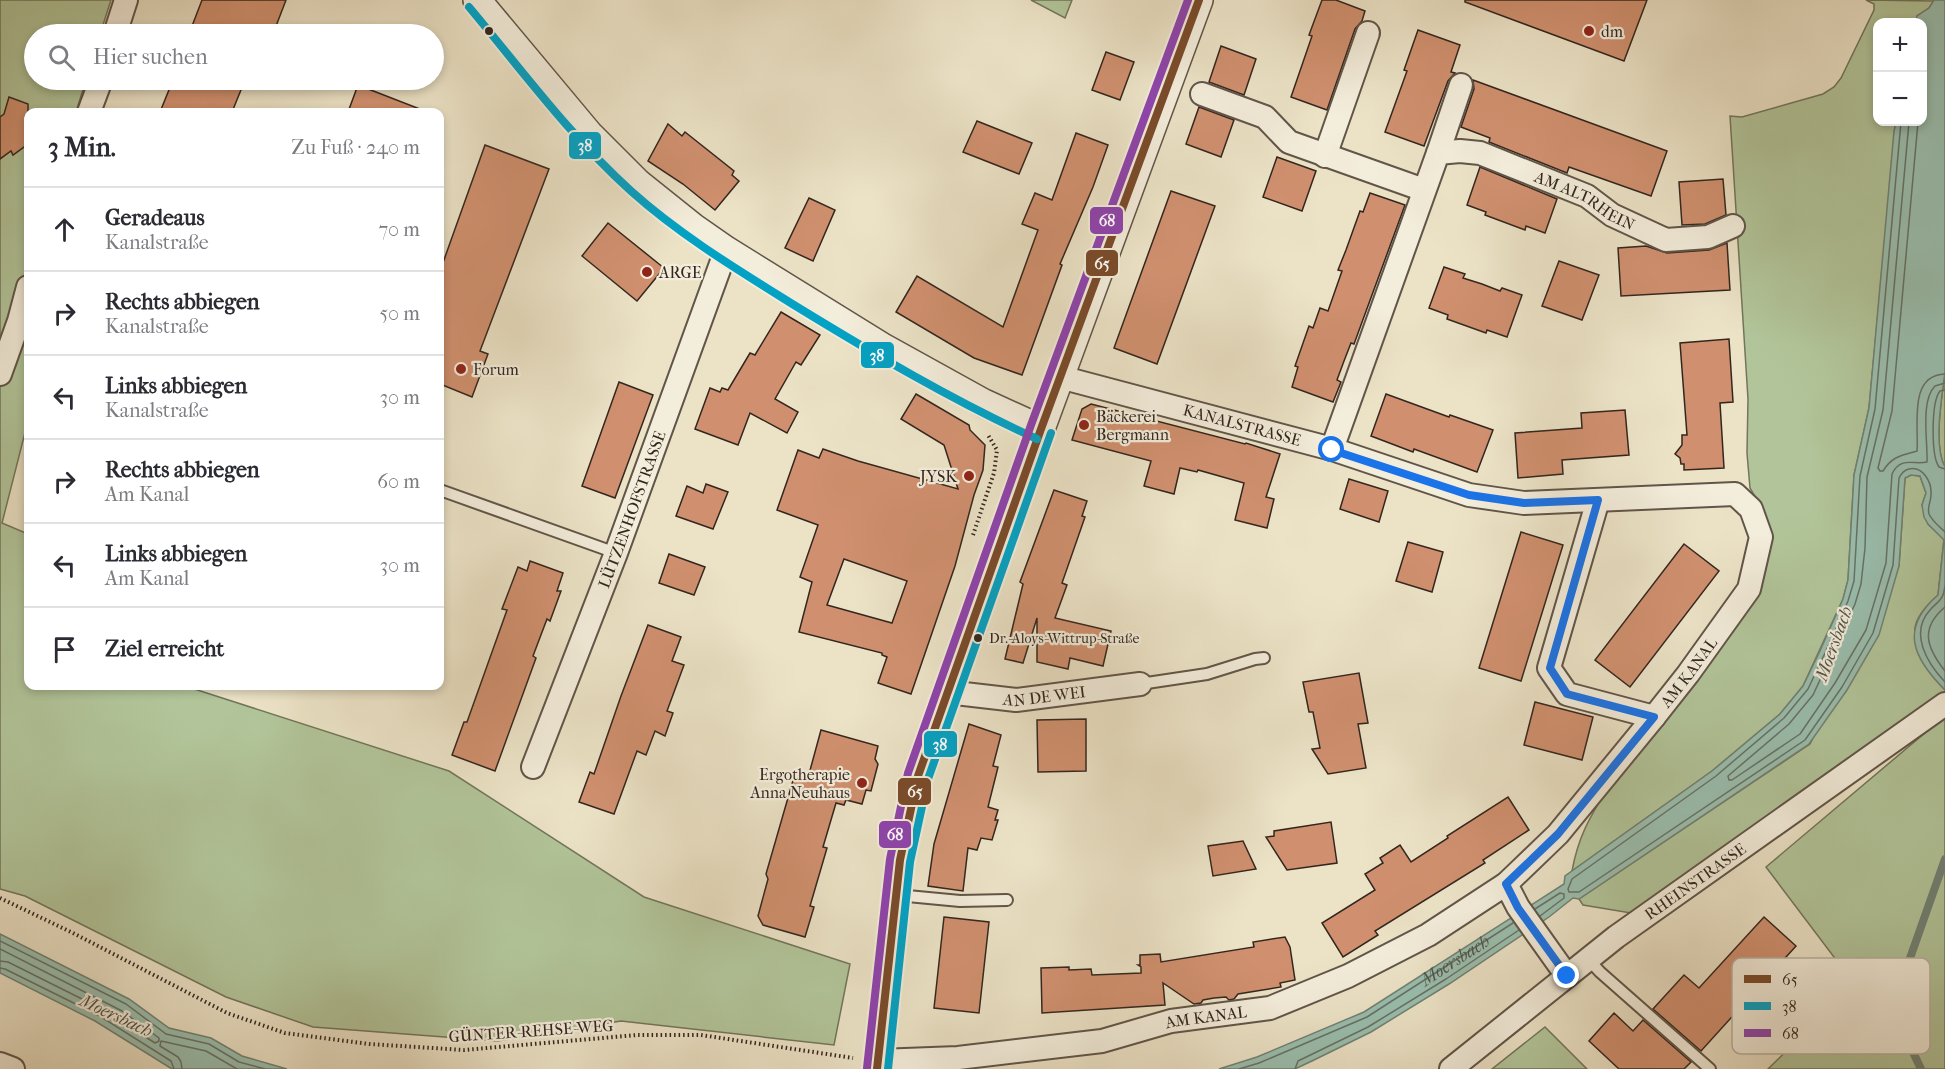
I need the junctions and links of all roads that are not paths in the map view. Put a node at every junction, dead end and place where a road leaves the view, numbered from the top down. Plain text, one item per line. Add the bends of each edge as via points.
1 (126, 0) edge
2 (477, 0) edge
3 (1199, 0) edge
4 (118, 24) edge
5 (1368, 33) dead end
6 (1461, 86) dead end
7 (97, 90) edge
8 (1202, 94) dead end
9 (90, 108) edge
10 (1438, 153) junction
11 (1325, 156) junction
12 (1424, 190) junction
13 (1733, 226) dead end
14 (726, 250) junction
15 (24, 302) edge
16 (0, 374) edge
17 (1060, 377) junction
18 (1041, 429) junction
19 (1332, 450) junction
20 (444, 491) edge
21 (1735, 494) joint
22 (1598, 500) junction
23 (616, 554) junction
24 (1264, 658) dead end
25 (1140, 684) joint
26 (947, 692) junction
27 (1940, 708) edge
28 (1654, 717) junction
29 (532, 766) dead end
30 (1506, 884) junction
31 (896, 895) junction
32 (1007, 900) dead end
33 (1588, 959) junction
34 (1567, 976) junction
35 (0, 1064) edge
36 (877, 1065) edge
37 (13, 1069) edge
38 (1451, 1069) edge
39 (1710, 1069) edge

1 - 4 street
2 - 14 street via 589,134 630,175
3 - 17 street
5 - 11 street
6 - 10 street
7 - 9 street
8 - 11 street via 1265,117 1289,142
10 - 12 street
10 - 13 street, AM ALTRHEIN via 1480,153 1587,196 1612,215 1666,240 1708,237
11 - 12 street
12 - 19 street
14 - 18 street via 881,346 984,403
14 - 23 street, LÜTZENHOFSTRASSE
15 - 16 street
17 - 18 street
17 - 19 street, KANALSTRASSE
18 - 26 street
19 - 22 street, KANALSTRASSE via 1469,495 1524,503
20 - 23 lane
21 - 22 street, KANALSTRASSE
21 - 28 street, AM KANAL via 1751,508 1761,537 1749,589
22 - 28 street via 1550,668 1567,694
23 - 29 street, LÜTZENHOFSTRASSE
24 - 25 lane via 1207,674
25 - 26 street, AN DE WEI via 1016,700
26 - 31 street via 918,776
27 - 33 street, RHEINSTRASSE
28 - 30 street, AM KANAL via 1558,834
30 - 34 street via 1518,908
30 - 36 street, AM KANAL via 1428,935 1348,976 1270,1008 1171,1021 1102,1041
31 - 32 lane via 960,901
31 - 36 street
33 - 34 street, RHEINSTRASSE
33 - 39 lane
34 - 38 street, RHEINSTRASSE
35 - 37 street

